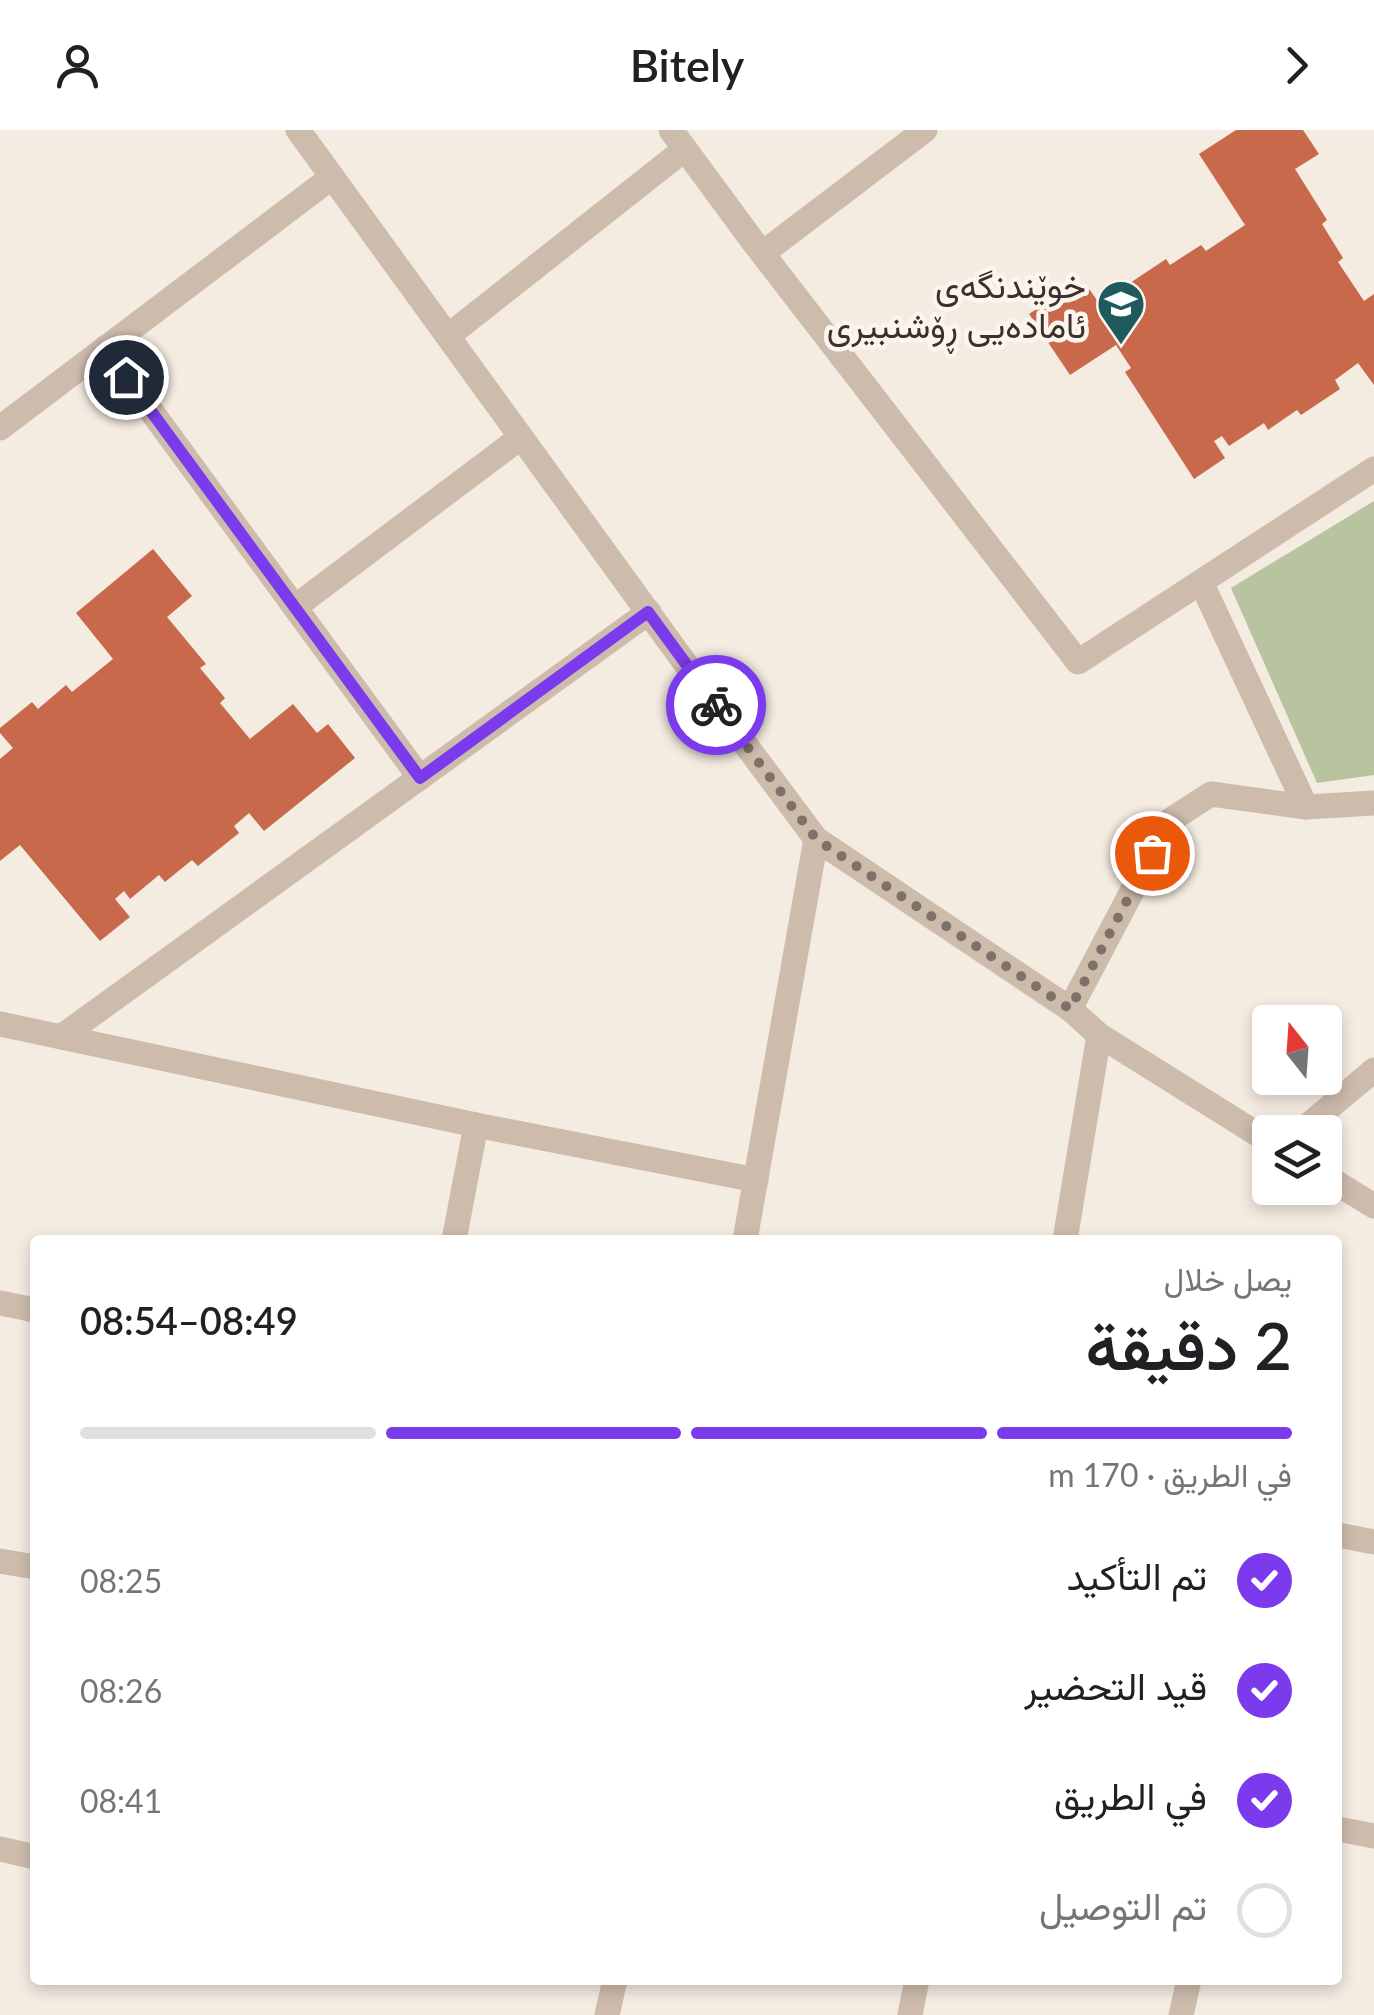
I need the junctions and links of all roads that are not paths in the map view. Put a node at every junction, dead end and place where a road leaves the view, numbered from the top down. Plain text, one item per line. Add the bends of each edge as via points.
1 (298, 130) edge
2 (924, 130) edge
3 (678, 140) edge
4 (332, 177) junction
5 (763, 253) junction
6 (448, 336) junction
7 (106, 348) junction
8 (0, 428) edge
9 (521, 437) junction
10 (1374, 469) edge
11 (1201, 582) junction
12 (295, 607) junction
13 (648, 612) junction
14 (420, 778) junction
15 (1374, 803) edge
16 (1306, 808) junction
17 (816, 839) junction
18 (1070, 1009) junction
19 (0, 1024) edge
20 (1099, 1035) junction
21 (61, 1036) junction
22 (1374, 1070) edge
23 (1320, 1115) edge
24 (476, 1126) junction
25 (1252, 1131) edge
26 (756, 1180) junction
27 (1342, 1186) edge
28 (1374, 1206) edge
29 (455, 1235) edge
30 (747, 1235) edge
31 (1066, 1235) edge
32 (0, 1303) edge
33 (30, 1309) edge
34 (1342, 1536) edge
35 (1374, 1542) edge
36 (0, 1561) edge
37 (30, 1566) edge
38 (1342, 1830) edge
39 (1374, 1836) edge
40 (0, 1850) edge
41 (30, 1856) edge
42 (614, 1985) edge
43 (917, 1985) edge
44 (1187, 1985) edge
45 (607, 2015) edge
46 (910, 2015) edge
47 (1181, 2015) edge

1 - 4 street
2 - 5 street
3 - 5 street
3 - 6 street
4 - 6 street
4 - 7 street
5 - 11 street via 1078,662
6 - 9 street
7 - 8 street
7 - 12 street
9 - 12 street
9 - 13 street
10 - 11 street
11 - 16 street
12 - 14 street
13 - 14 street
13 - 17 street
14 - 21 street
15 - 16 street
16 - 18 street via 1210,794 1169,821
17 - 18 street
17 - 26 street
18 - 20 street
19 - 21 street
20 - 25 street
20 - 31 street
21 - 24 street
22 - 23 street
24 - 26 street
24 - 29 street
26 - 30 street
27 - 28 street
32 - 33 street
34 - 35 street
36 - 37 street
38 - 39 street
40 - 41 street
42 - 45 street
43 - 46 street
44 - 47 street

